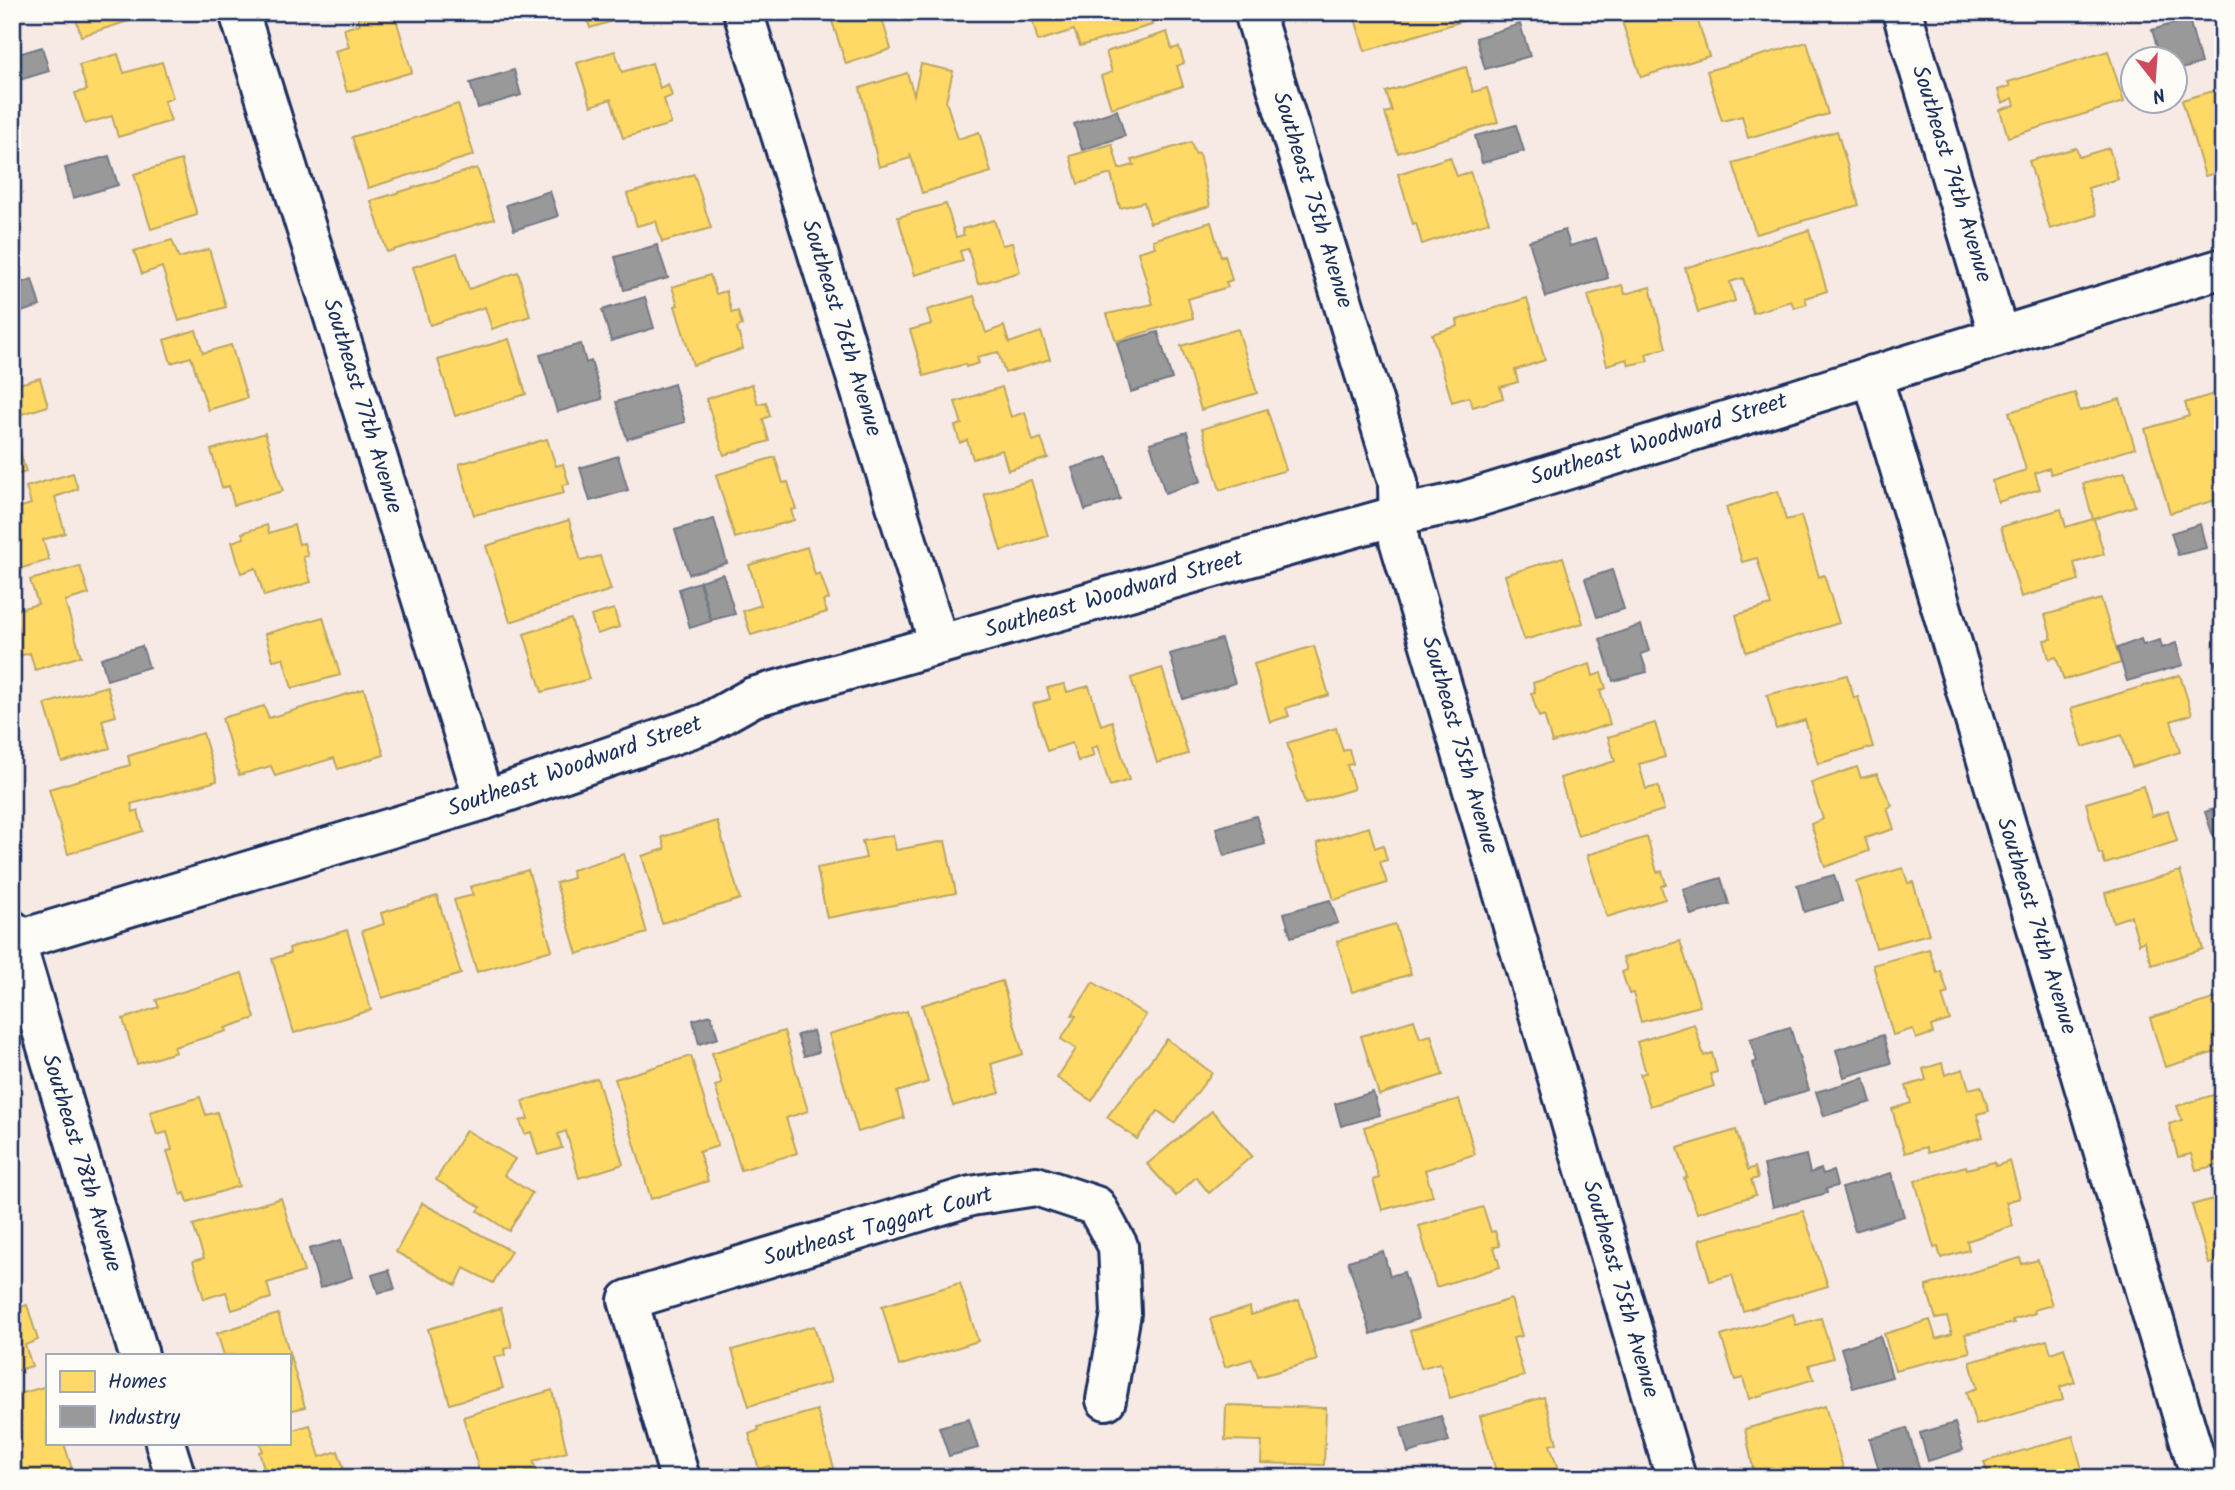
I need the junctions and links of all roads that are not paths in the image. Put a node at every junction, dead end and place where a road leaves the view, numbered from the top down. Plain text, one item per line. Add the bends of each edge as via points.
1 (239, 12) edge
2 (743, 12) edge
3 (1254, 12) edge
4 (1902, 12) edge
5 (2223, 268) edge
6 (2000, 336) junction
7 (1872, 375) junction
8 (1399, 515) junction
9 (939, 644) junction
10 (484, 800) junction
11 (13, 937) edge
12 (139, 1354) edge
13 (1106, 1400) dead end
14 (165, 1444) edge
15 (176, 1478) edge
16 (680, 1478) edge
17 (1676, 1478) edge
18 (2201, 1478) edge

1 - 10 street, Southeast 77th Avenue
2 - 9 street, Southeast 76th Avenue
3 - 8 street, Southeast 75th Avenue via 1398,482
4 - 6 street, Southeast 74th Avenue
5 - 6 street, Southeast Woodward Street
6 - 7 street, Southeast Woodward Street
7 - 8 street, Southeast Woodward Street via 1465,500
7 - 18 street, Southeast 74th Avenue
8 - 9 street, Southeast Woodward Street
8 - 17 street, Southeast 75th Avenue via 1403,554
9 - 10 street, Southeast Woodward Street via 753,697 707,723
10 - 11 street, Southeast Woodward Street
11 - 12 street, Southeast 78th Avenue
13 - 16 street, Southeast Taggart Court via 1121,1313 1118,1247 1096,1206 1036,1186 971,1196 628,1300
14 - 15 street

